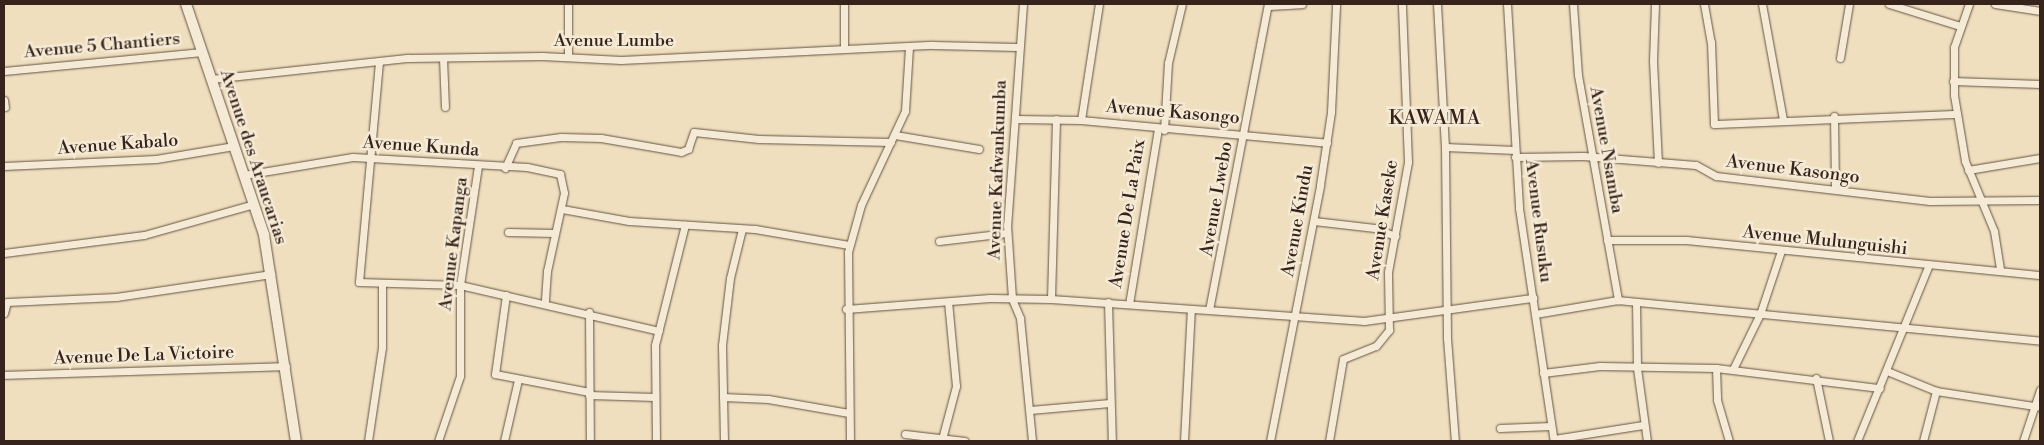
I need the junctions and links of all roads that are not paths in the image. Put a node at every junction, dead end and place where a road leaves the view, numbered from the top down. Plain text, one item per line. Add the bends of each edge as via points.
1 (186, 4) edge
2 (568, 4) edge
3 (844, 4) edge
4 (1023, 4) edge
5 (1099, 4) edge
6 (1182, 4) edge
7 (1302, 4) edge
8 (1336, 4) edge
9 (1402, 4) edge
10 (1437, 4) edge
11 (1508, 4) edge
12 (1573, 4) edge
13 (1655, 4) edge
14 (1704, 4) edge
15 (1762, 4) edge
16 (1849, 4) edge
17 (1889, 4) edge
18 (1969, 4) edge
19 (1995, 4) edge
20 (1268, 5) edge
21 (1914, 6) edge
22 (2040, 10) edge
23 (1960, 26) junction
24 (909, 47) junction
25 (1017, 47) junction
26 (844, 48) junction
27 (202, 52) junction
28 (568, 57) junction
29 (443, 58) junction
30 (1840, 58) dead end
31 (379, 62) junction
32 (4, 71) edge
33 (211, 79) junction
34 (1952, 81) junction
35 (2040, 84) edge
36 (444, 107) dead end
37 (1956, 114) junction
38 (1834, 116) junction
39 (1016, 119) junction
40 (1056, 119) junction
41 (1081, 120) junction
42 (1783, 120) junction
43 (1161, 130) junction
44 (1243, 135) junction
45 (893, 139) junction
46 (1327, 142) junction
47 (234, 146) junction
48 (1445, 147) junction
49 (979, 149) dead end
50 (1515, 154) junction
51 (1592, 157) junction
52 (371, 158) junction
53 (2040, 158) edge
54 (1658, 163) junction
55 (4, 166) edge
56 (478, 166) junction
57 (505, 168) junction
58 (1968, 170) junction
59 (244, 175) junction
60 (1836, 189) junction
61 (2040, 200) edge
62 (1980, 202) junction
63 (254, 204) junction
64 (562, 209) junction
65 (1314, 221) junction
66 (685, 225) junction
67 (742, 228) junction
68 (508, 232) dead end
69 (556, 233) junction
70 (1007, 233) junction
71 (1395, 236) junction
72 (1607, 240) junction
73 (939, 241) dead end
74 (849, 245) junction
75 (1781, 251) junction
76 (4, 253) edge
77 (1928, 267) junction
78 (2000, 270) junction
79 (271, 274) junction
80 (2040, 275) edge
81 (382, 284) junction
82 (460, 285) junction
83 (506, 294) junction
84 (1533, 298) junction
85 (1012, 299) junction
86 (1051, 299) junction
87 (1618, 300) junction
88 (948, 302) junction
89 (1108, 302) junction
90 (1636, 302) junction
91 (544, 303) junction
92 (1129, 304) junction
93 (846, 309) junction
94 (1191, 309) junction
95 (1209, 310) junction
96 (590, 312) junction
97 (1447, 312) junction
98 (4, 313) edge
99 (1535, 314) junction
100 (1760, 314) junction
101 (1295, 317) junction
102 (1387, 321) junction
103 (1904, 327) junction
104 (659, 331) junction
105 (2040, 341) edge
106 (286, 366) junction
107 (1637, 368) junction
108 (1716, 368) junction
109 (1733, 369) junction
110 (1888, 371) junction
111 (1544, 373) junction
112 (4, 375) edge
113 (1816, 378) junction
114 (518, 380) junction
115 (1880, 388) junction
116 (2040, 390) edge
117 (1936, 391) junction
118 (589, 394) junction
119 (654, 397) junction
120 (723, 397) junction
121 (1110, 403) junction
122 (2038, 407) edge
123 (1030, 410) junction
124 (849, 413) junction
125 (1643, 425) junction
126 (1551, 426) junction
127 (1500, 428) dead end
128 (904, 434) dead end
129 (942, 439) junction
130 (1554, 440) edge
131 (295, 441) edge
132 (368, 441) edge
133 (438, 441) edge
134 (504, 441) edge
135 (590, 441) edge
136 (656, 441) edge
137 (724, 441) edge
138 (850, 441) edge
139 (965, 441) edge
140 (1032, 441) edge
141 (1112, 441) edge
142 (1184, 441) edge
143 (1270, 441) edge
144 (1329, 441) edge
145 (1455, 441) edge
146 (1647, 441) edge
147 (1729, 441) edge
148 (1829, 441) edge
149 (1857, 441) edge
150 (1923, 441) edge
151 (2023, 441) edge

1 - 27 street, Avenue des Araucarias
2 - 28 street
3 - 26 street
4 - 25 street, Avenue Kafwankumba
5 - 41 street
6 - 43 street, Avenue De La Paix via 1168,63
7 - 20 street
8 - 46 street, Avenue Kindu
9 - 71 street, Avenue Kaseke via 1408,162
10 - 48 street
11 - 50 street, Avenue Rusuku
12 - 51 street, Avenue Nsamba via 1577,67
13 - 54 street via 1653,61
14 - 42 street via 1711,49 1712,123
15 - 42 street
16 - 30 street
17 - 21 street
18 - 23 street
19 - 22 street
20 - 44 street, Avenue Lwebo
21 - 23 street
23 - 34 street
24 - 25 street, Avenue Lumbe
24 - 26 street, Avenue Lumbe
24 - 45 street via 907,97
25 - 39 street, Avenue Kafwankumba
26 - 28 street, Avenue Lumbe via 621,60
27 - 32 street, Avenue 5 Chantiers
27 - 33 street, Avenue des Araucarias
28 - 29 street, Avenue Lumbe
29 - 31 street, Avenue Lumbe
29 - 36 street
31 - 33 street, Avenue Lumbe
31 - 52 street
33 - 47 street, Avenue des Araucarias
34 - 35 street
34 - 37 street
37 - 38 street
37 - 58 street
38 - 42 street
38 - 60 street
39 - 40 street, Avenue Kasongo
39 - 70 street, Avenue Kafwankumba
40 - 41 street, Avenue Kasongo
40 - 86 street
41 - 43 street, Avenue Kasongo
43 - 44 street, Avenue Kasongo
43 - 92 street, Avenue De La Paix
44 - 46 street, Avenue Kasongo
44 - 95 street, Avenue Lwebo
45 - 49 street
45 - 57 street via 759,139 694,132 688,149 681,152 601,138 561,137 516,143
45 - 74 street via 861,205
46 - 65 street, Avenue Kindu
47 - 55 street, Avenue Kabalo via 156,159
47 - 59 street, Avenue des Araucarias
48 - 50 street, Avenue Kasongo
48 - 97 street
50 - 51 street, Avenue Kasongo
50 - 84 street, Avenue Rusuku
51 - 54 street, Avenue Kasongo
51 - 72 street, Avenue Nsamba
52 - 56 street, Avenue Kunda
52 - 59 street, Avenue Kunda via 340,158
52 - 81 street via 357,278 362,284
53 - 58 street
54 - 60 street, Avenue Kasongo via 1696,165 1716,176
56 - 57 street, Avenue Kunda
56 - 82 street, Avenue Kapanga
57 - 64 street, Avenue Kunda via 560,174 564,182
58 - 62 street
59 - 63 street, Avenue des Araucarias
60 - 62 street, Avenue Kasongo
61 - 62 street, Avenue Kasongo
62 - 78 street via 1994,231
63 - 76 street via 144,235
63 - 79 street, Avenue des Araucarias
64 - 66 street
64 - 69 street
65 - 71 street via 1374,228
65 - 101 street, Avenue Kindu
66 - 67 street
66 - 104 street
67 - 74 street
67 - 120 street via 724,320
68 - 69 street
69 - 91 street
70 - 73 street
70 - 85 street, Avenue Kafwankumba
71 - 102 street, Avenue Kaseke
72 - 75 street, Avenue Mulunguishi via 1680,240
72 - 87 street, Avenue Nsamba
74 - 93 street
75 - 77 street, Avenue Mulunguishi
75 - 100 street
77 - 78 street, Avenue Mulunguishi
77 - 103 street
78 - 80 street, Avenue Mulunguishi
79 - 98 street via 116,297 9,302
79 - 106 street, Avenue des Araucarias
81 - 82 street
81 - 132 street via 382,347
82 - 83 street
82 - 133 street, Avenue Kapanga via 460,376
83 - 91 street
83 - 114 street via 494,373
84 - 97 street
84 - 99 street, Avenue Rusuku
85 - 86 street
85 - 88 street
85 - 123 street, Avenue Kafwankumba via 1020,318
86 - 89 street
87 - 90 street
87 - 99 street
88 - 93 street
88 - 129 street via 956,386
89 - 92 street
89 - 121 street
90 - 100 street
90 - 107 street
91 - 96 street
92 - 94 street
93 - 124 street
94 - 95 street
94 - 142 street
95 - 101 street
96 - 104 street
96 - 118 street
97 - 102 street
97 - 145 street
99 - 111 street, Avenue Rusuku
100 - 103 street
100 - 109 street
101 - 102 street
101 - 143 street, Avenue Kindu
102 - 144 street, Avenue Kaseke via 1384,340 1343,359
103 - 105 street
103 - 110 street
104 - 119 street
106 - 112 street, Avenue De La Victoire
106 - 131 street, Avenue des Araucarias
107 - 108 street
107 - 111 street
107 - 125 street
108 - 109 street
108 - 147 street via 1718,400
109 - 113 street
110 - 115 street
110 - 117 street
111 - 126 street, Avenue Rusuku
113 - 115 street
113 - 148 street
114 - 118 street
114 - 134 street
115 - 149 street
116 - 122 street
117 - 122 street
117 - 150 street
118 - 119 street
118 - 135 street
119 - 136 street
120 - 124 street via 768,399
120 - 137 street
121 - 123 street
121 - 141 street
122 - 151 street
123 - 140 street, Avenue Kafwankumba
124 - 138 street
125 - 130 street
125 - 146 street
126 - 127 street
126 - 130 street, Avenue Rusuku
128 - 129 street
129 - 139 street

